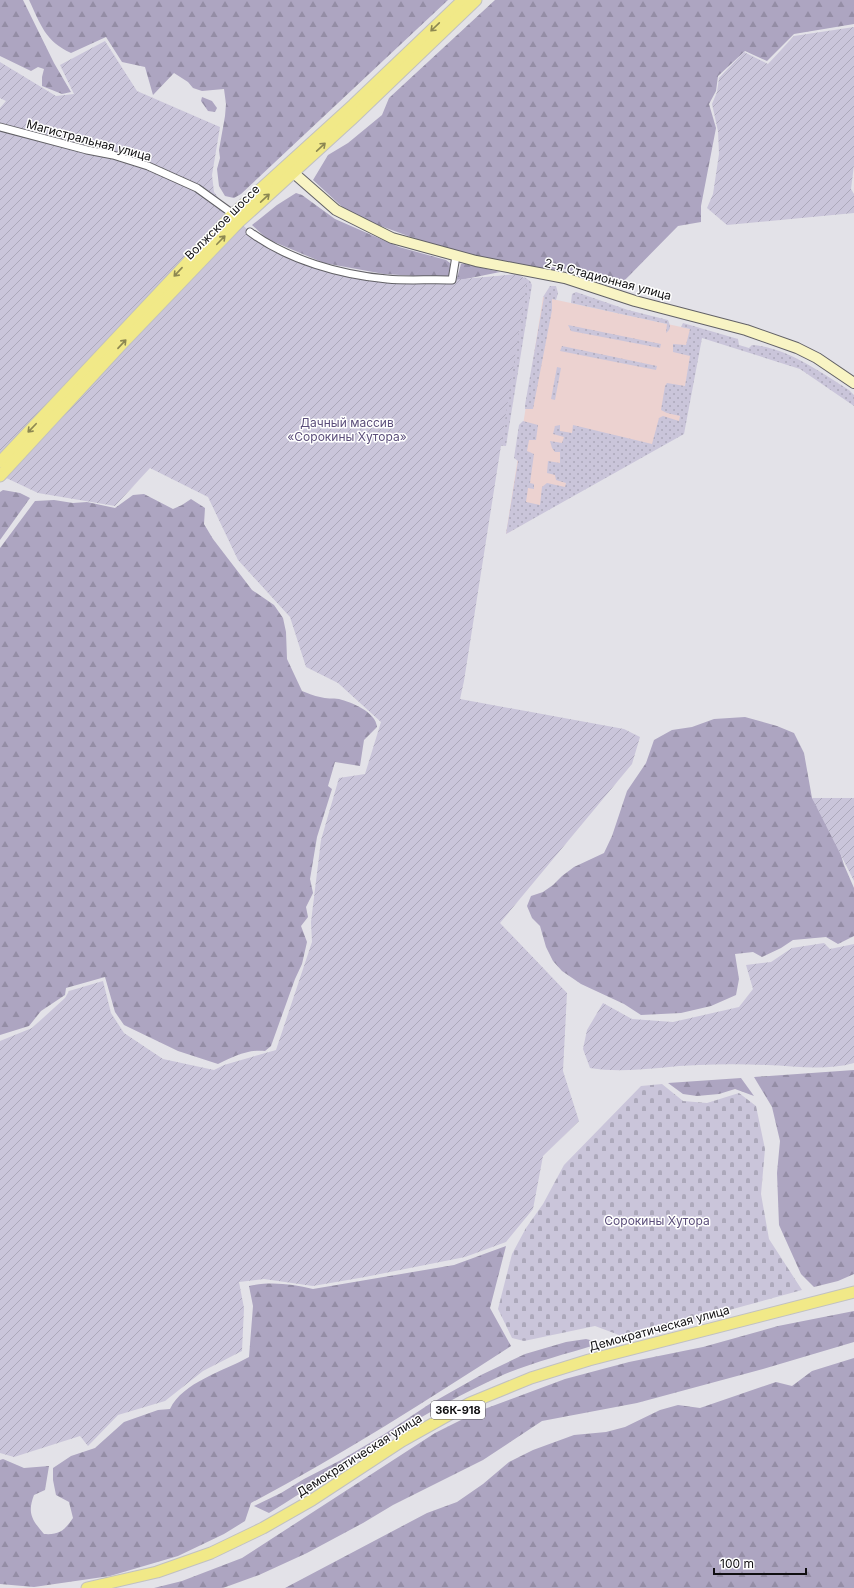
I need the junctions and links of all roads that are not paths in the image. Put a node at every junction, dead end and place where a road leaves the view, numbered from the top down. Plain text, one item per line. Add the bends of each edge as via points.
1 (463, 0) edge
2 (476, 0) edge
3 (0, 127) edge
4 (289, 170) junction
5 (233, 214) junction
6 (250, 232) dead end
7 (456, 256) junction
8 (854, 383) edge
9 (0, 462) edge
10 (0, 476) edge
11 (854, 1292) edge
12 (88, 1588) edge

1 -> 4 main road, Волжское шоссе
4 -> 2 main road, Волжское шоссе
3 - 5 street, Магистральная улица via 148,166 197,188
4 - 5 main road, Волжское шоссе
4 - 7 main road, 2-я Стадионная улица via 336,210 361,223 392,238
10 -> 4 main road, Волжское шоссе
5 -> 9 main road, Волжское шоссе
6 - 7 street via 266,244 323,268 387,279 452,280
7 - 8 main road, 2-я Стадионная улица via 565,278 635,301 746,330 797,348
11 - 12 main road, Демократическая улица / 36К-918 via 589,1360 531,1378 464,1407 402,1441 312,1500 263,1528 211,1553 157,1572

